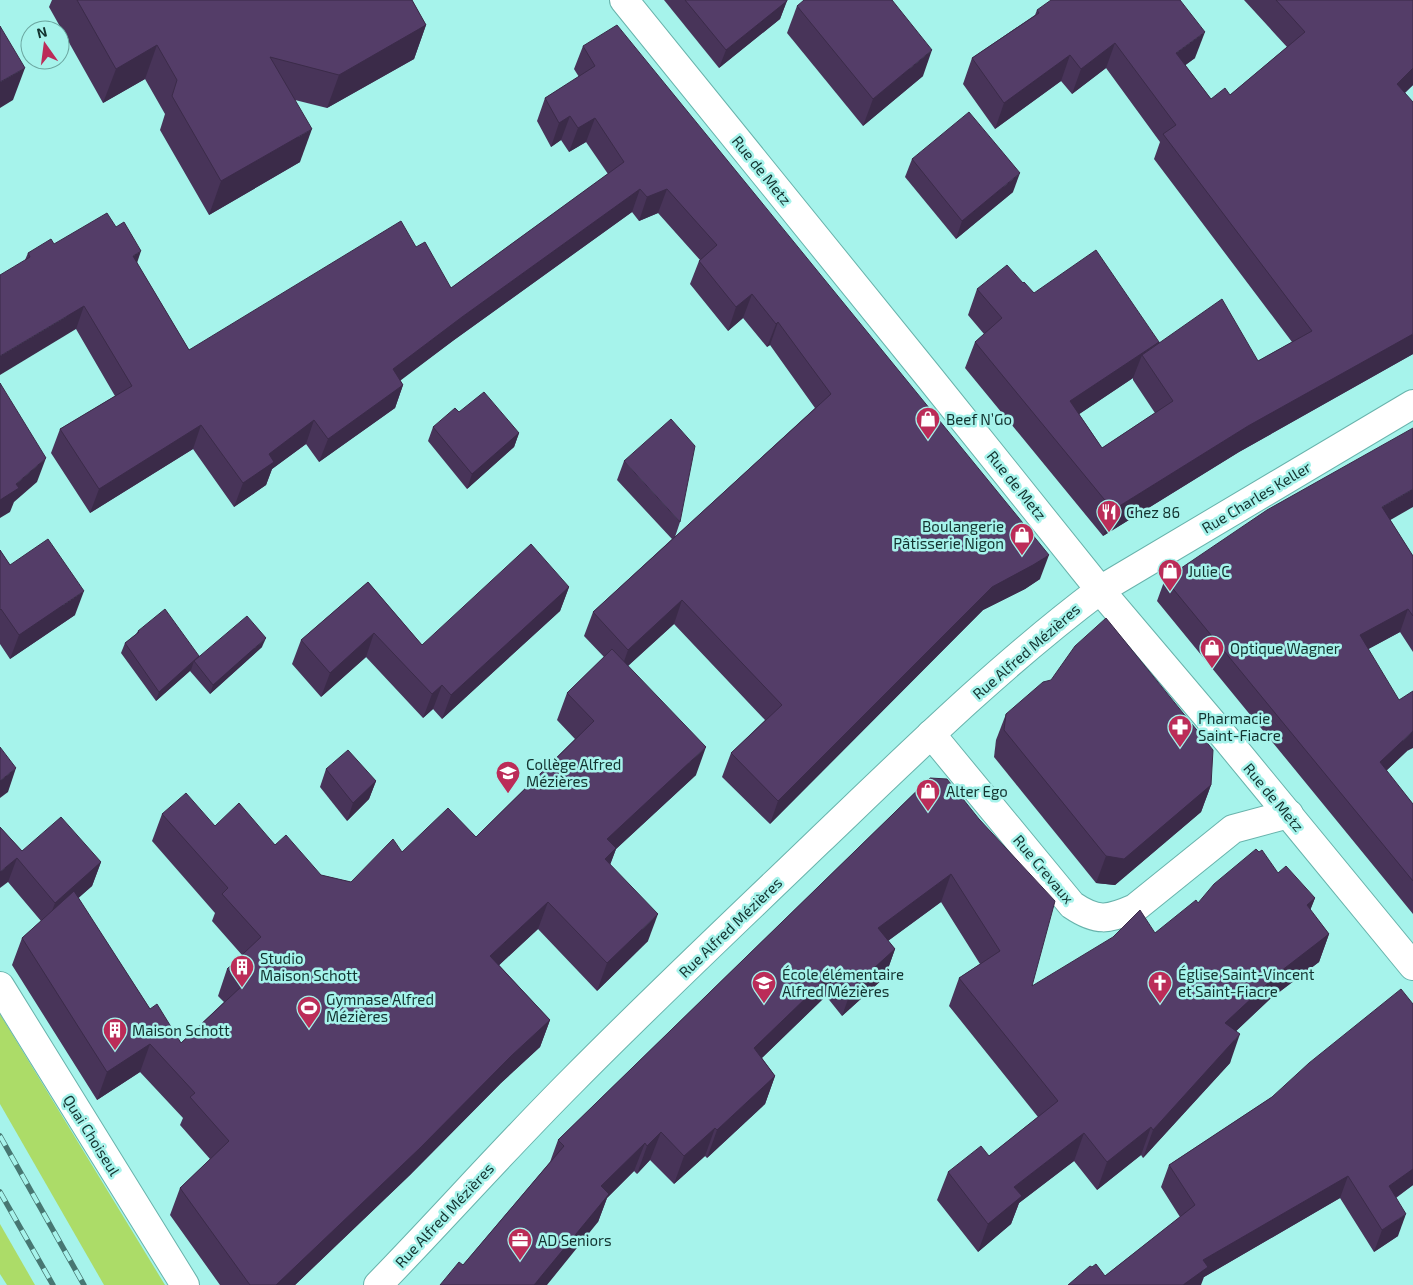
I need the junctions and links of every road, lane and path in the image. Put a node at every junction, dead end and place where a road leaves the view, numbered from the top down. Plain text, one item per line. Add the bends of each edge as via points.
1 (624, 0) edge
2 (1413, 404) edge
3 (1100, 590) junction
4 (931, 734) junction
5 (1289, 814) junction
6 (1413, 966) edge
7 (0, 986) edge
8 (185, 1285) edge
9 (378, 1285) edge

1 - 3 main road, Rue de Metz
2 - 3 main road, Rue Charles Keller
3 - 4 main road, Rue Alfred Mézières via 1062,618
3 - 5 main road, Rue de Metz
4 - 5 main road, Rue Crevaux via 1072,905 1101,918 1117,916 1134,908 1233,828
4 - 9 main road, Rue Alfred Mézières via 574,1079
5 - 6 main road, Rue de Metz
7 - 8 main road, Quai Choiseul

